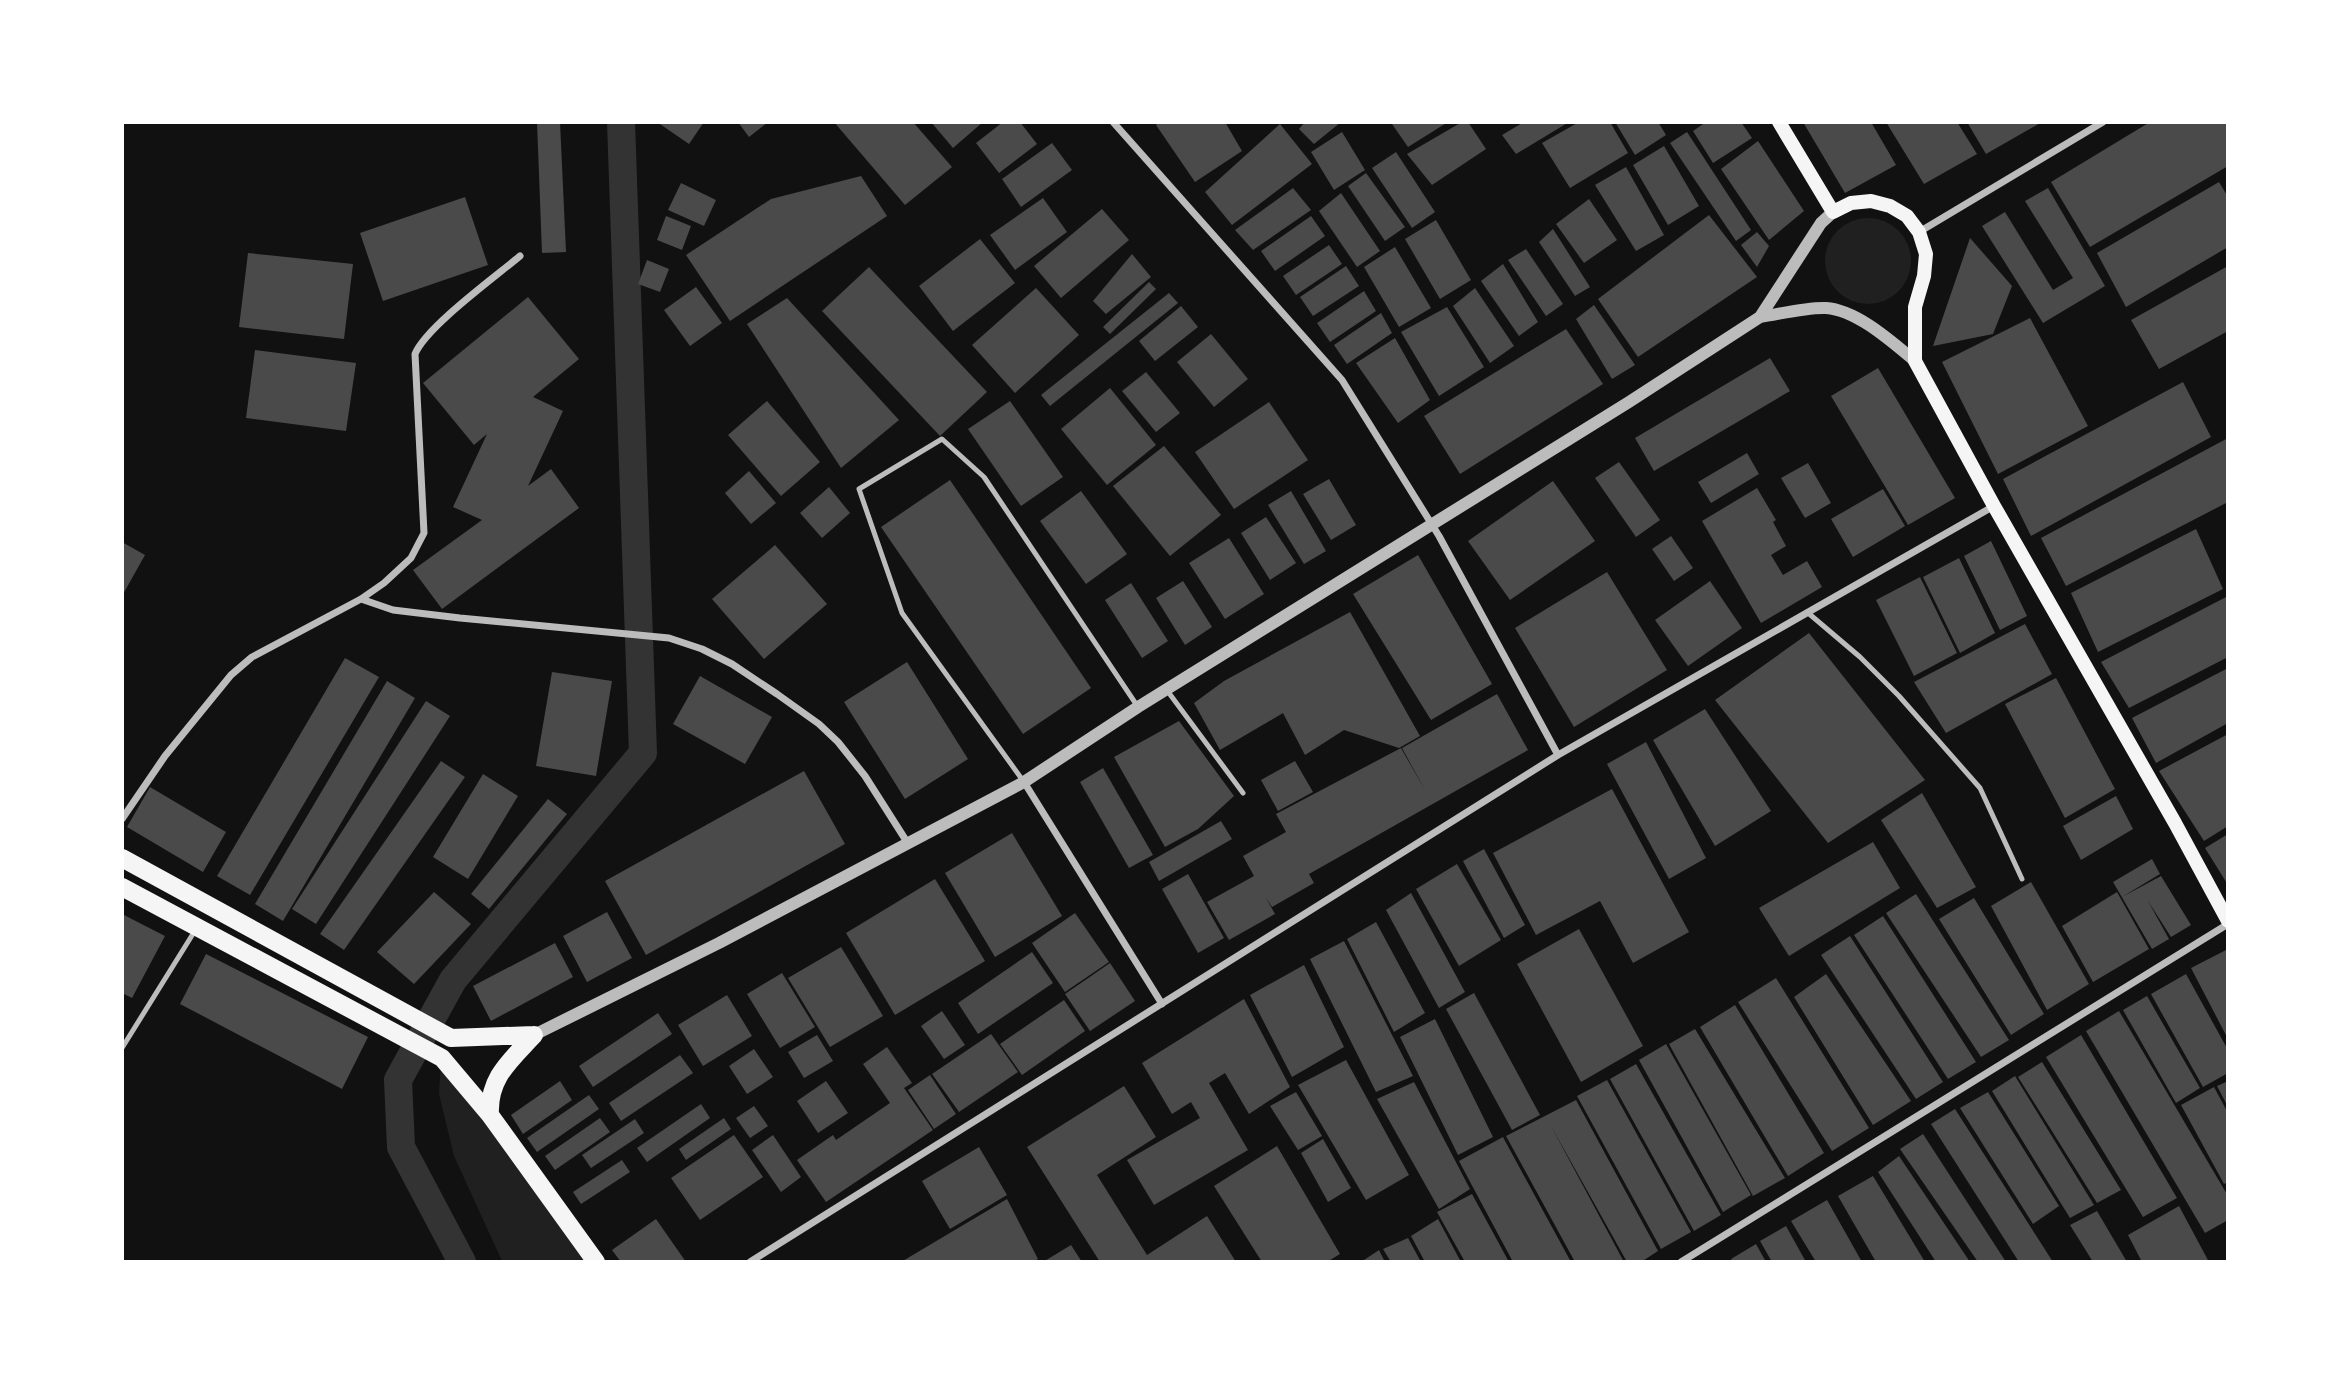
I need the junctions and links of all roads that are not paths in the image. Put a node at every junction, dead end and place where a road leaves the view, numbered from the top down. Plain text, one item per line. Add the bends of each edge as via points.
1 (1779, 122) edge
2 (2103, 122) edge
3 (1115, 123) edge
4 (1833, 212) junction
5 (1919, 232) junction
6 (520, 256) dead end
7 (1760, 317) junction
8 (1915, 361) junction
9 (1994, 506) junction
10 (1433, 525) junction
11 (361, 599) junction
12 (1807, 612) junction
13 (1166, 690) junction
14 (1138, 707) junction
15 (1558, 755) junction
16 (1024, 782) junction
17 (1243, 793) dead end
18 (122, 819) edge
19 (907, 842) junction
20 (122, 858) edge
21 (2022, 879) dead end
22 (122, 887) edge
23 (211, 904) junction
24 (2228, 922) edge
25 (197, 927) junction
26 (1162, 1004) junction
27 (534, 1035) junction
28 (122, 1048) edge
29 (490, 1115) junction
30 (596, 1262) edge
31 (750, 1262) edge
32 (1681, 1262) edge

1 - 4 main road
2 - 5 street
3 - 10 street via 1342,380
4 - 5 main road via 1851,203 1871,201 1907,216
4 - 7 street via 1821,223
5 - 8 main road via 1926,254 1915,307
6 - 11 street via 420,342 415,354 424,533 411,558
7 - 8 street via 1827,308 1878,330
7 - 10 street
8 - 9 main road
9 - 12 street
9 - 24 main road
10 - 13 street
10 - 15 street
11 - 18 street via 252,657 231,675 165,756
11 - 19 street via 393,610 669,638 702,649 732,664 819,724 865,776
12 - 15 street
12 - 21 lane via 1899,696 1980,788
13 - 14 street
13 - 17 lane
14 - 16 street
14 - 16 lane via 984,477 942,439 859,489 902,613
15 - 26 street
16 - 19 street
16 - 26 street
19 - 27 street
20 - 23 main road
22 - 25 main road
23 - 25 main road
23 - 27 main road via 451,1038
24 - 32 street
25 - 28 lane
25 - 29 main road via 442,1058
26 - 31 street
27 - 29 main road via 497,1079 489,1096
29 - 30 main road

